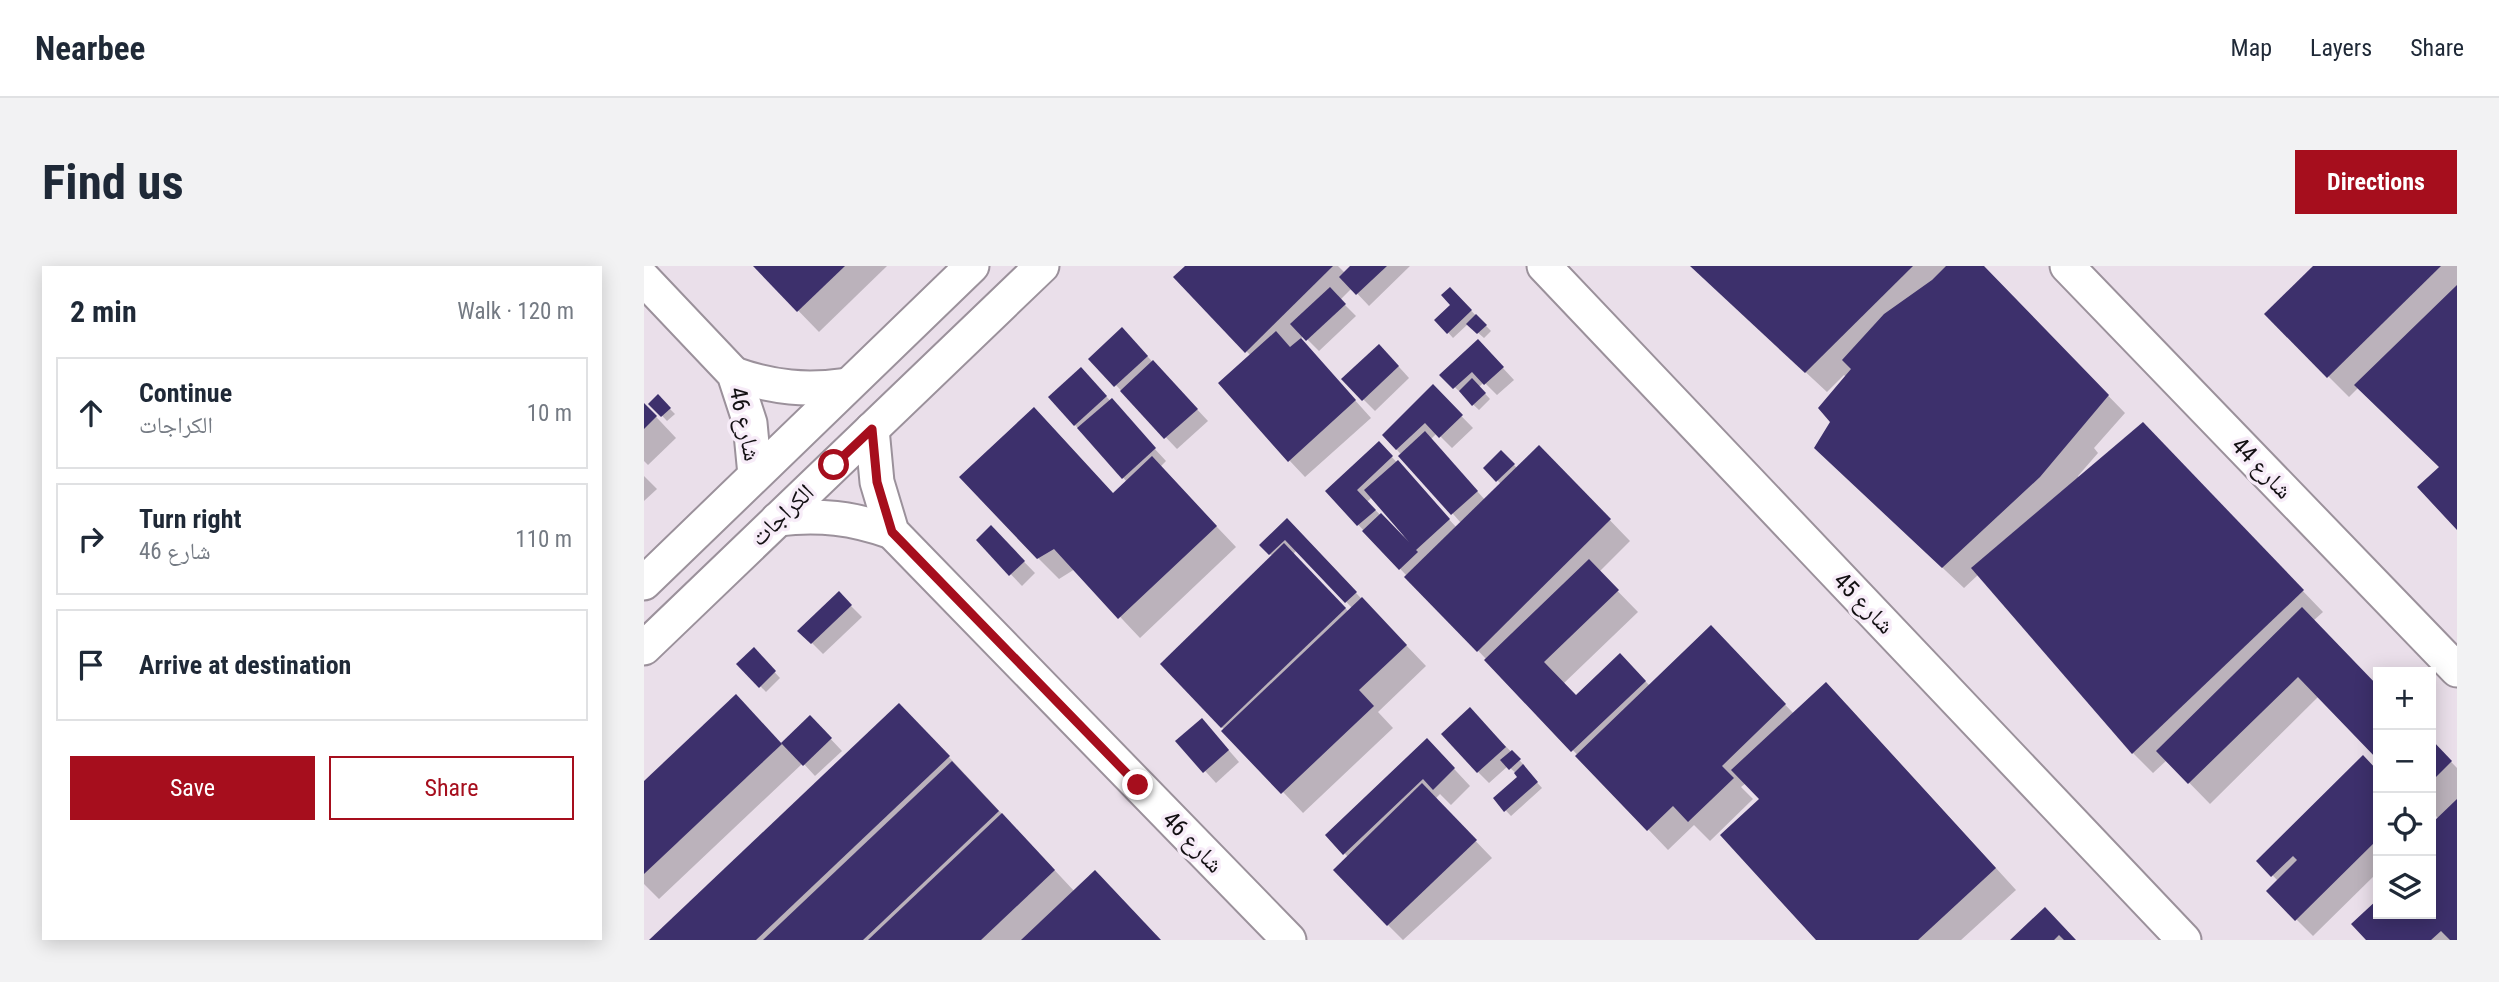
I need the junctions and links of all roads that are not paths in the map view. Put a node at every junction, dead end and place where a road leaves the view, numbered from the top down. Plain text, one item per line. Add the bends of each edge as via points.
1 (972, 266) edge
2 (1042, 266) edge
3 (1544, 266) edge
4 (2067, 266) edge
5 (644, 279) edge
6 (734, 374) junction
7 (848, 385) junction
8 (872, 429) junction
9 (755, 475) junction
10 (778, 519) junction
11 (892, 532) junction
12 (644, 583) edge
13 (644, 648) edge
14 (2457, 670) edge
15 (1289, 940) edge
16 (2184, 940) edge

1 - 7 street, الكراجات
2 - 8 street, الكراجات
3 - 16 street, شارع 45
4 - 14 street, شارع 44
5 - 6 street, شارع 46
6 - 7 street, شارع 46 via 790,389
6 - 9 street, شارع 46 via 750,423
7 - 9 street, الكراجات
8 - 10 street, الكراجات
8 - 11 street, شارع 46 via 877,482
9 - 12 street, الكراجات
10 - 11 street, شارع 46 via 836,517
10 - 13 street, الكراجات
11 - 15 street, شارع 46

